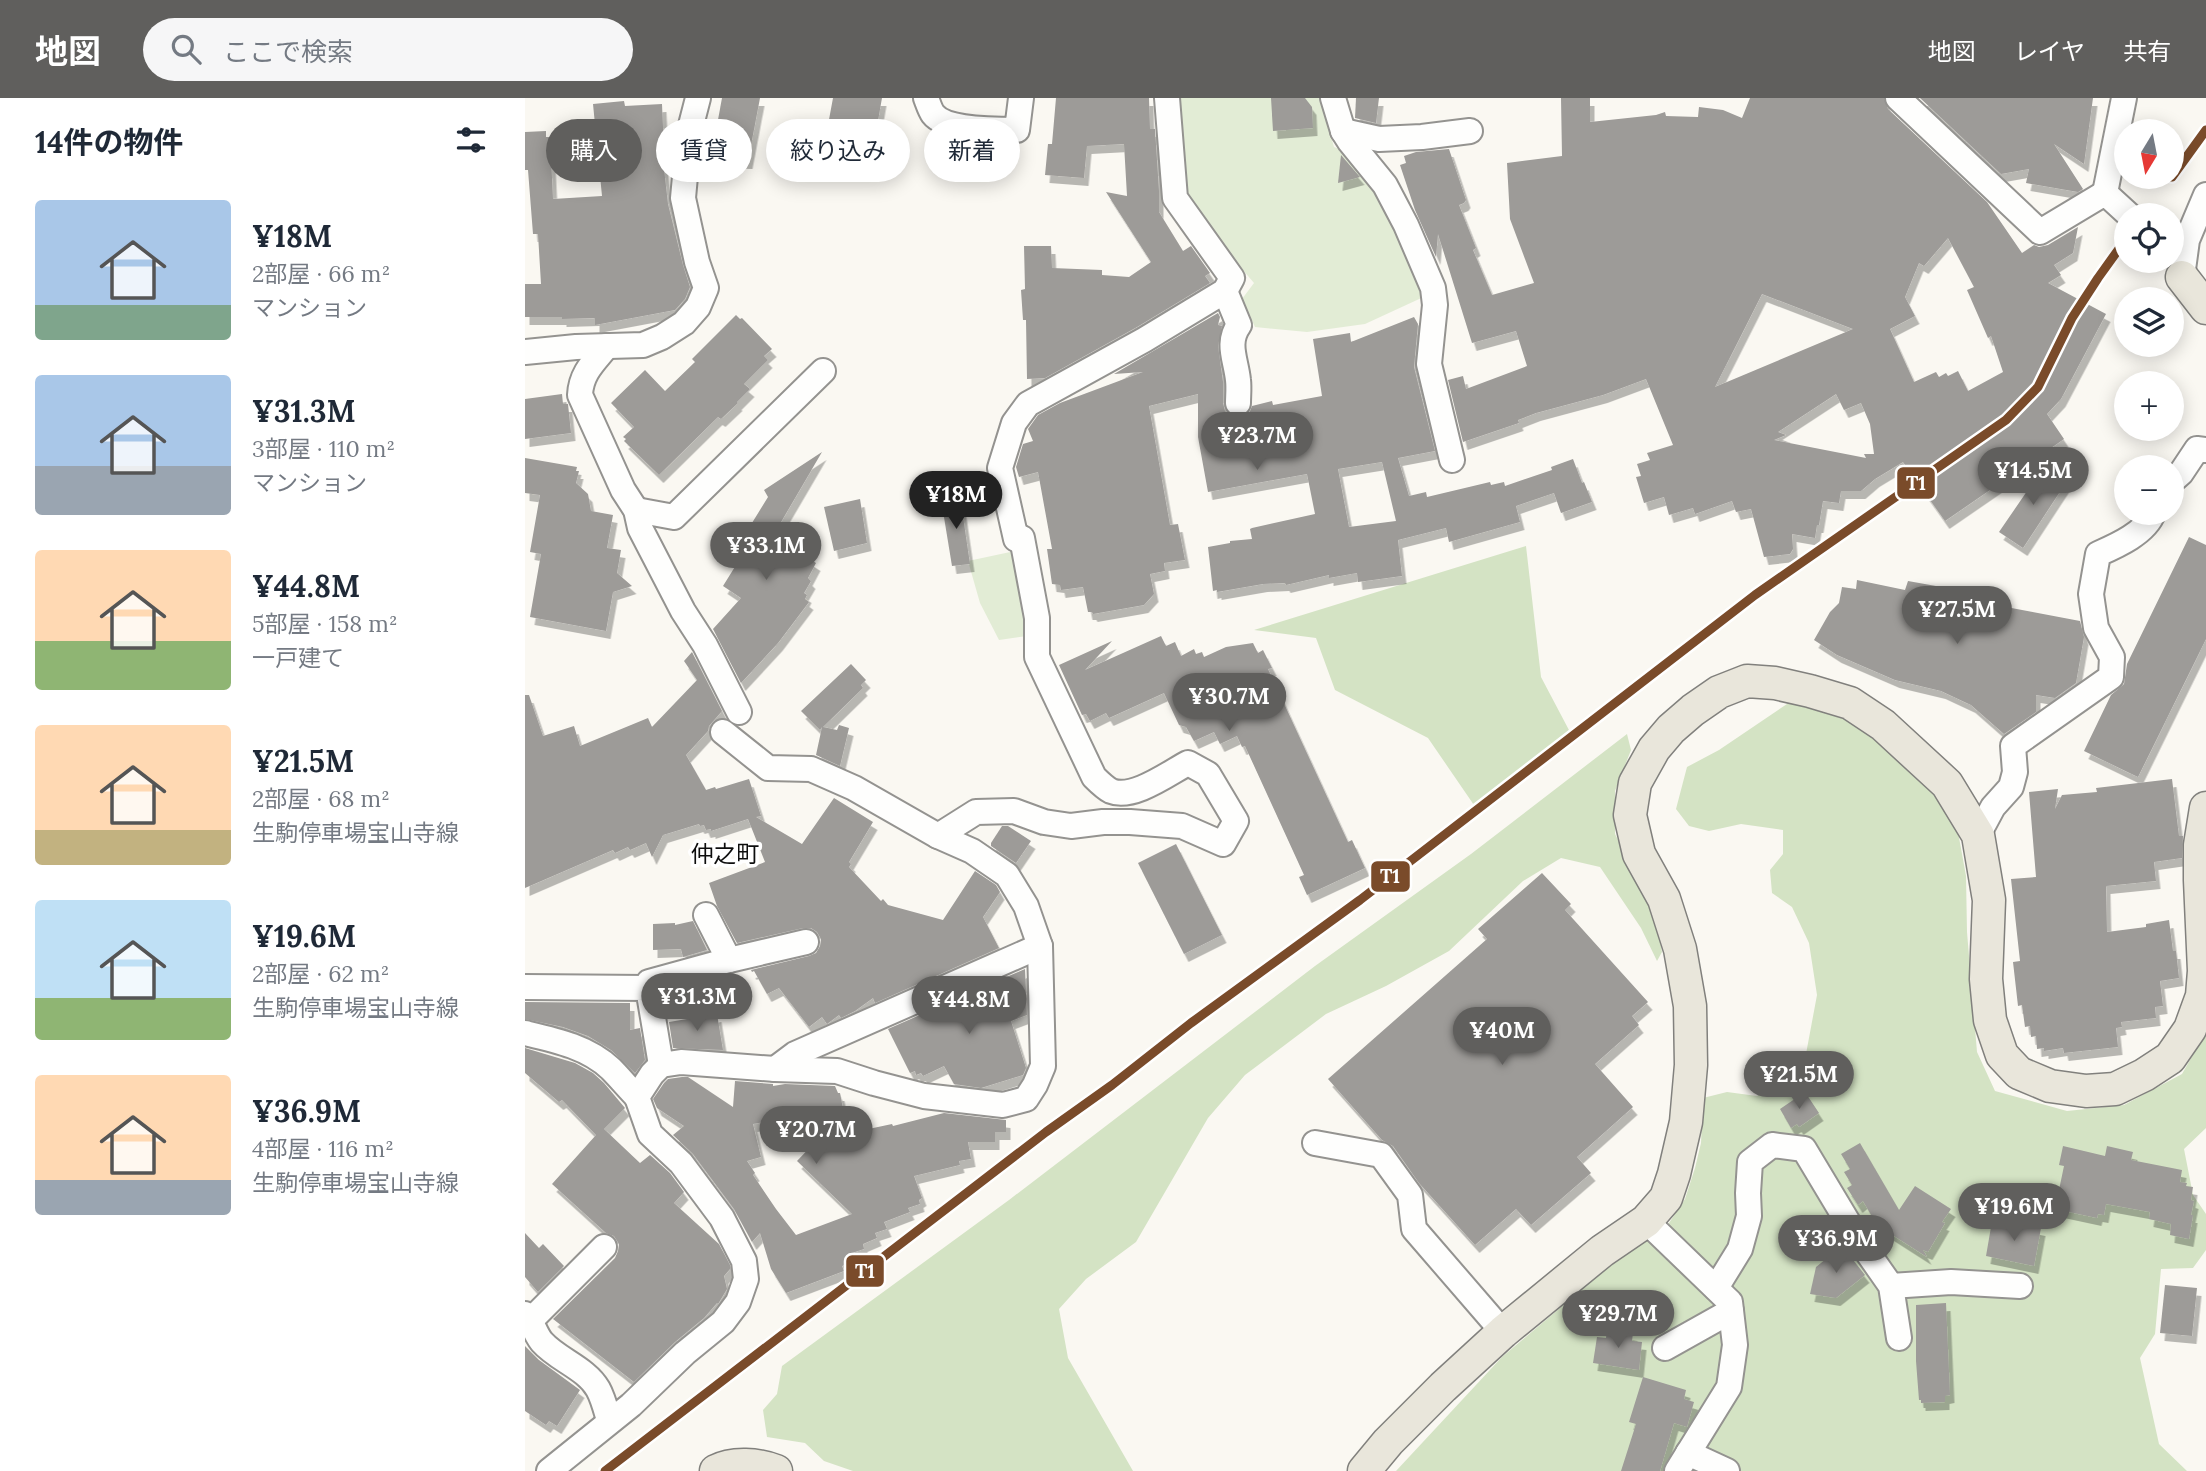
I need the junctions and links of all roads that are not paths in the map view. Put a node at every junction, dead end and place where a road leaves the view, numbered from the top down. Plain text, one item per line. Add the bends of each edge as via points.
1 (698, 98) edge
2 (926, 98) edge
3 (1021, 98) edge
4 (1167, 98) edge
5 (1332, 98) edge
6 (1898, 98) edge
7 (2124, 98) edge
8 (1343, 131) junction
9 (1470, 131) dead end
10 (2105, 193) junction
11 (2206, 195) edge
12 (2116, 203) edge
13 (2184, 247) edge
14 (2178, 273) edge
15 (1225, 291) junction
16 (2206, 308) edge
17 (607, 346) junction
18 (525, 352) edge
19 (823, 371) dead end
20 (1238, 403) dead end
21 (2206, 450) edge
22 (1452, 460) dead end
23 (2184, 468) edge
24 (636, 510) junction
25 (2144, 525) edge
26 (739, 712) dead end
27 (723, 732) dead end
28 (2206, 808) edge
29 (1978, 835) junction
30 (938, 836) junction
31 (706, 915) dead end
32 (806, 942) dead end
33 (1040, 946) junction
34 (729, 960) junction
35 (525, 987) edge
36 (648, 988) junction
37 (525, 1033) edge
38 (661, 1065) junction
39 (775, 1069) junction
40 (637, 1097) junction
41 (1315, 1143) dead end
42 (1646, 1221) junction
43 (604, 1247) dead end
44 (1891, 1286) junction
45 (2020, 1286) dead end
46 (1716, 1289) junction
47 (1731, 1311) junction
48 (528, 1317) edge
49 (1503, 1332) junction
50 (1899, 1338) dead end
51 (1665, 1348) dead end
52 (610, 1420) junction
53 (1682, 1462) edge
54 (549, 1471) edge
55 (716, 1471) edge
56 (776, 1471) edge
57 (1364, 1471) edge
58 (1727, 1471) edge

1 - 17 street via 689,133 684,198 706,288 684,323 662,337 643,345
2 - 3 street via 934,116 949,124 1024,137
4 - 15 street via 1175,198 1232,278
5 - 8 street
6 - 10 street via 2040,232
7 - 10 street
8 - 9 street via 1379,139
8 - 22 street via 1385,185 1433,288 1436,305 1429,364
10 - 12 street
11 - 13 street
14 - 16 main road
15 - 20 street via 1239,325 1232,352
15 - 30 street via 1028,404 1013,422 1000,468 1037,618 1037,657 1094,778 1110,791 1134,792 1188,763 1208,774 1236,821 1223,844 1182,826 1117,822 1071,826 996,810 976,812
17 - 18 street
17 - 24 street via 586,371 580,395
19 - 24 street via 674,517
21 - 23 street via 2197,449
24 - 26 street via 640,528
25 - 29 street via 2126,541 2098,554 2091,594 2096,628 2112,657 2111,677 2013,746 2011,787 1993,807
27 - 30 street via 768,768 811,769
28 - 29 main road via 2200,845 2202,996 2190,1029 2170,1058 2115,1089 2050,1086 2019,1073 2002,1055 1990,1020 1986,979 1989,900
29 - 42 main road via 1947,784 1850,703 1775,683 1747,681 1719,692 1671,729 1635,783 1630,815 1639,854 1664,899 1680,949 1690,1006 1691,1065 1686,1122 1674,1174 1666,1198
30 - 33 street via 972,851 1007,875 1026,906
31 - 34 street
32 - 34 street
33 - 39 street via 795,1054
33 - 39 street via 1043,1066 1026,1099 1003,1105 924,1096 837,1071
34 - 36 street via 649,982
35 - 36 street
36 - 38 street
37 - 40 street via 584,1050 610,1067
38 - 39 street via 681,1062
38 - 40 street
40 - 52 street via 650,1134 681,1163 722,1218 744,1261 745,1279 738,1302 723,1322
41 - 49 street via 1381,1155 1410,1195 1415,1229
42 - 46 street
42 - 49 main road
43 - 48 street
44 - 45 street via 1951,1282
44 - 46 street via 1804,1149 1772,1145 1750,1162 1749,1216 1740,1249
44 - 50 street
46 - 47 street via 1730,1302
47 - 51 street
47 - 53 street via 1735,1345 1729,1387
48 - 52 street via 541,1341 597,1387
49 - 57 main road via 1443,1387
52 - 54 street
53 - 58 street
55 - 56 main road via 726,1466 764,1466

